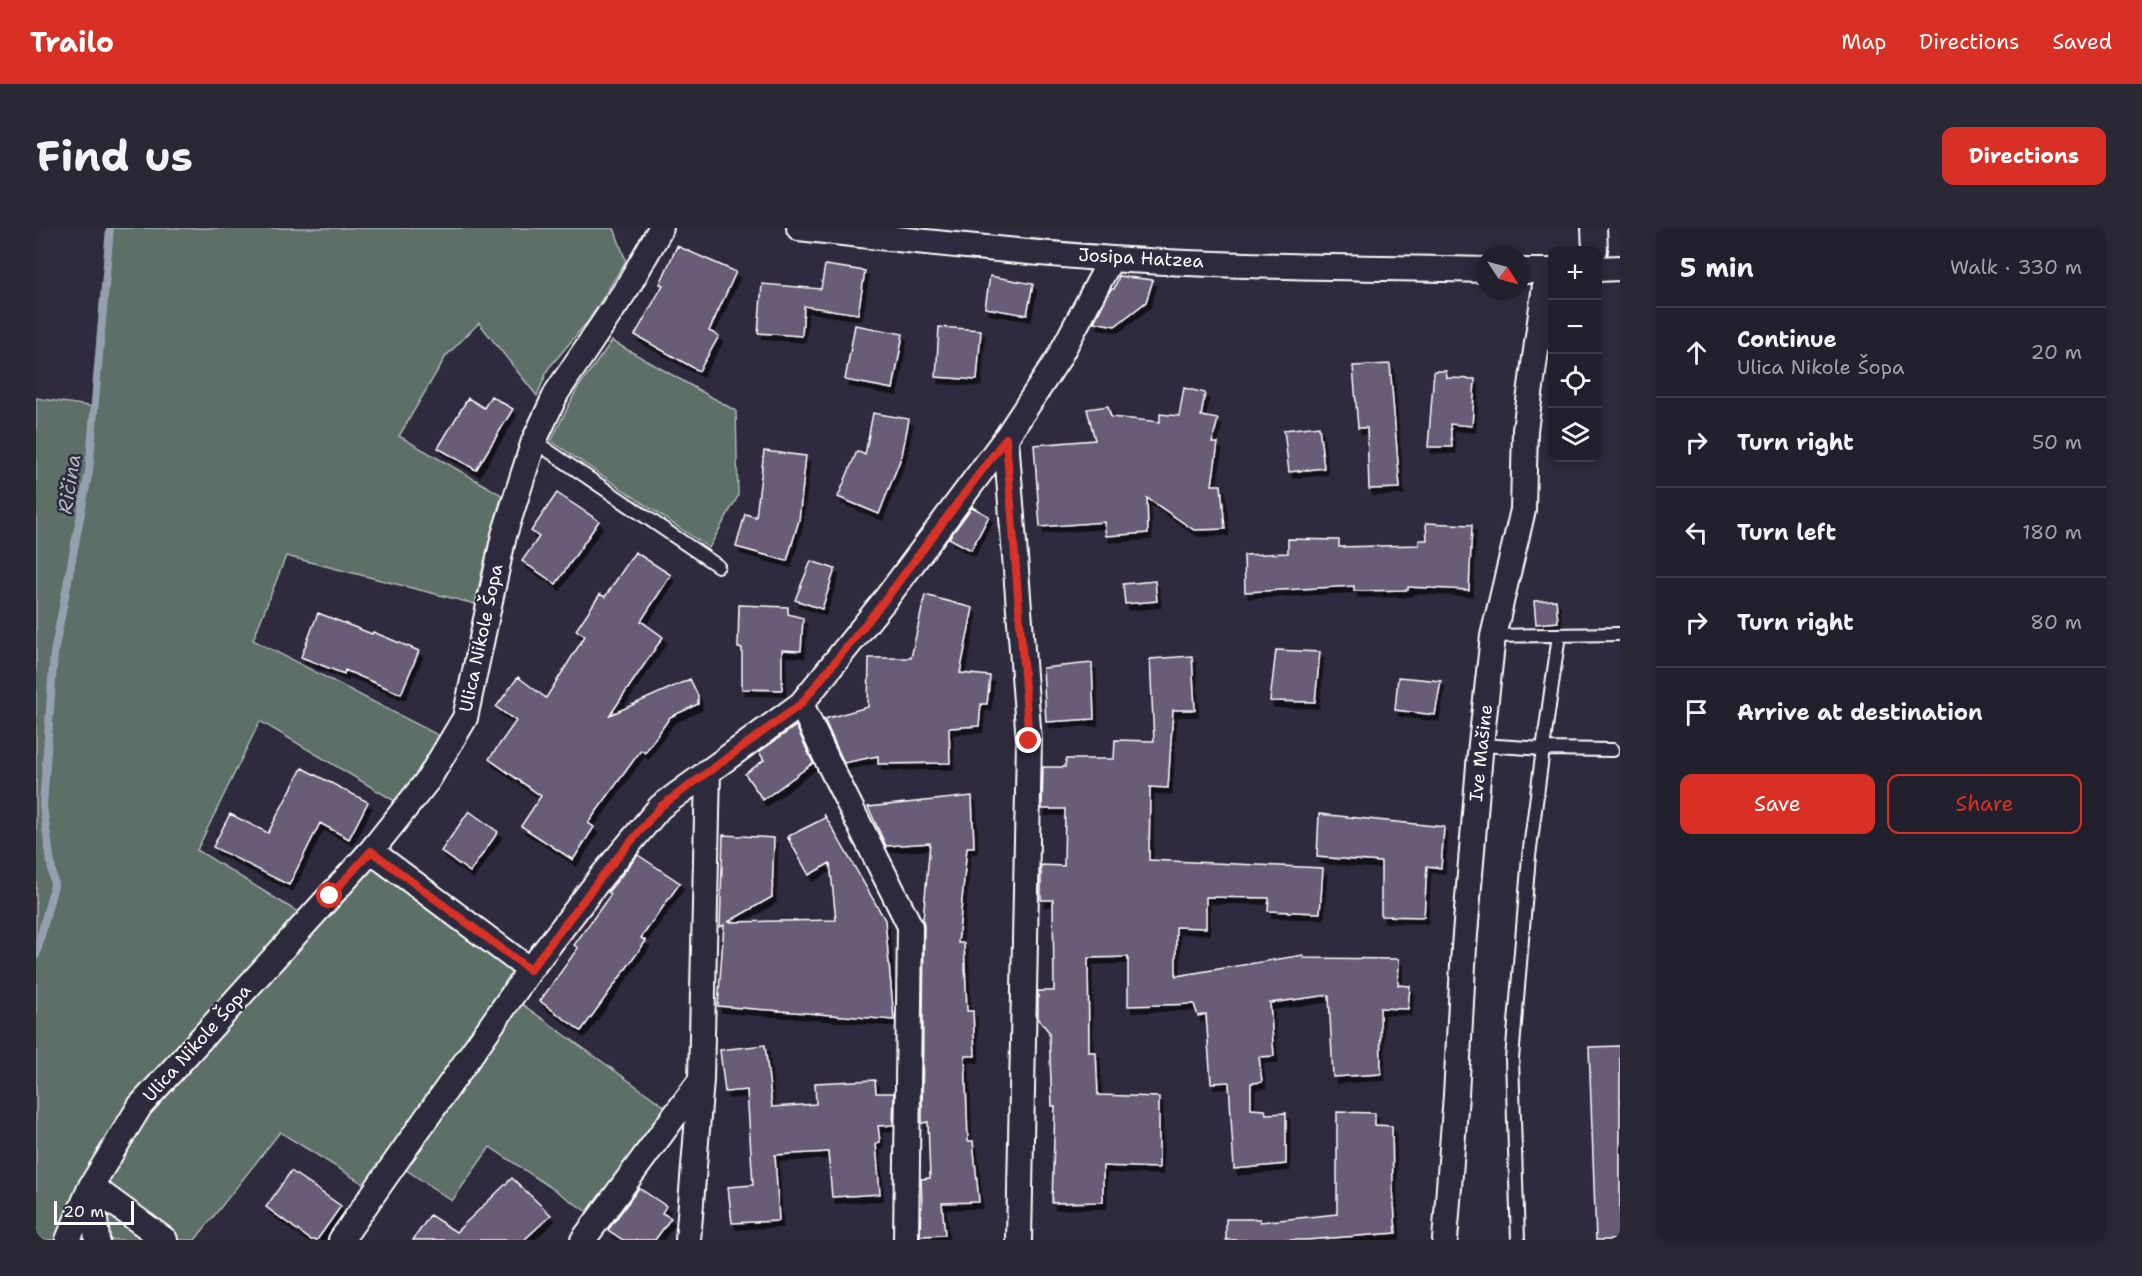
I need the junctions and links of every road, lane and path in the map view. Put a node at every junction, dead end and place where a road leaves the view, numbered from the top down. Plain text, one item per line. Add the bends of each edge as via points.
1 (661, 228) edge
2 (1594, 228) edge
3 (813, 229) edge
4 (1595, 246) edge
5 (1111, 259) junction
6 (1620, 268) edge
7 (1602, 269) edge
8 (1476, 270) edge
9 (1530, 271) edge
10 (1548, 271) edge
11 (1548, 284) edge
12 (1006, 438) junction
13 (534, 441) junction
14 (718, 566) dead end
15 (1620, 634) edge
16 (1559, 635) junction
17 (1493, 636) junction
18 (801, 704) junction
19 (1481, 746) junction
20 (1543, 749) junction
21 (1613, 750) dead end
22 (708, 771) junction
23 (371, 851) junction
24 (530, 970) junction
25 (701, 1080) junction
26 (91, 1186) junction
27 (68, 1240) edge
28 (97, 1240) edge
29 (165, 1240) edge
30 (341, 1240) edge
31 (583, 1240) edge
32 (688, 1240) edge
33 (906, 1240) edge
34 (1019, 1240) edge
35 (1445, 1240) edge
36 (1518, 1240) edge

1 - 13 street, Ulica Nikole Šopa via 627,288 556,392
2 - 4 street
3 - 5 street, Josipa Hatzea
5 - 8 street, Josipa Hatzea
5 - 12 street via 1058,359
6 - 7 street
9 - 10 street
11 - 17 street, Ive Mašine via 1525,430 1523,510
12 - 18 street
12 - 34 street via 1029,741
13 - 14 lane
13 - 23 street, Ulica Nikole Šopa via 504,536 465,718 428,780
15 - 16 lane
16 - 17 lane
16 - 20 lane
17 - 19 street, Ive Mašine
18 - 22 street
18 - 33 street via 910,926
19 - 20 lane
19 - 35 street, Ive Mašine
20 - 21 lane
20 - 36 lane via 1529,856 1512,1059
22 - 24 street via 660,807
22 - 25 street
23 - 24 street
23 - 26 street, Ulica Nikole Šopa via 140,1106
24 - 30 street
25 - 31 street
25 - 32 street
26 - 27 street, Ulica Nikole Šopa
26 - 28 street
26 - 29 street

